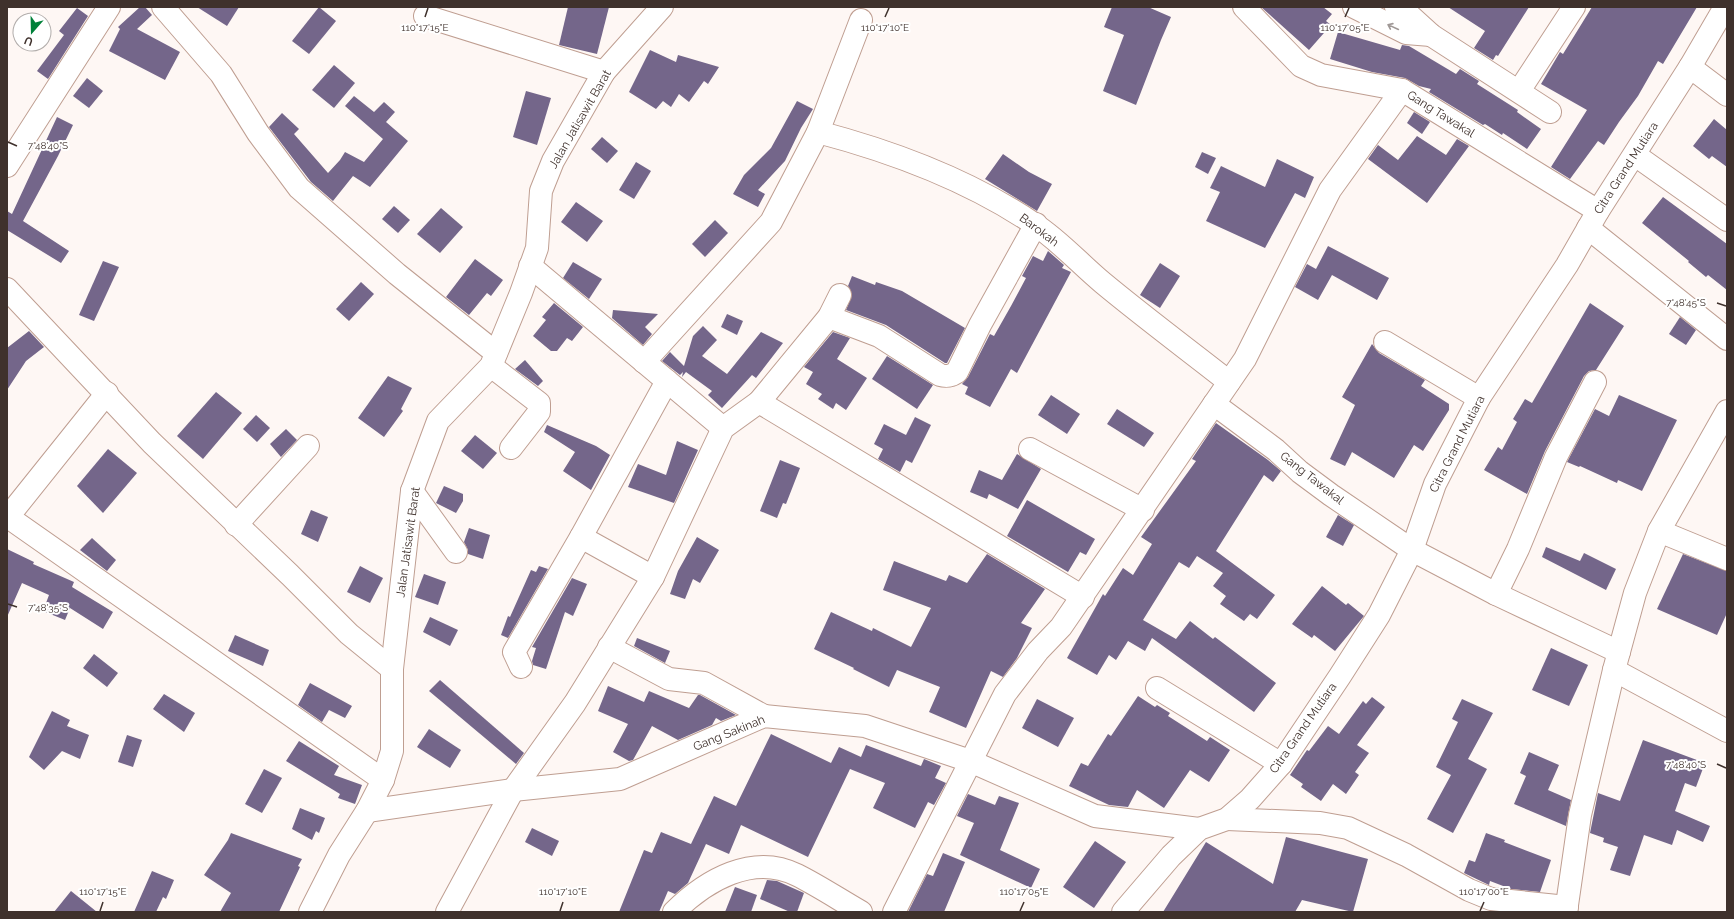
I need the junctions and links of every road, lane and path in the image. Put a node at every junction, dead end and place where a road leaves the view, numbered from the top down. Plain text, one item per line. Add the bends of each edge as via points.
1 (109, 7) edge
2 (163, 7) edge
3 (662, 7) edge
4 (1244, 7) edge
5 (1354, 7) edge
6 (1396, 7) edge
7 (1574, 7) edge
8 (1725, 7) edge
9 (425, 16) dead end
10 (862, 20) dead end
11 (1431, 35) junction
12 (1690, 68) junction
13 (604, 72) junction
14 (1402, 90) junction
15 (1519, 91) junction
16 (1727, 95) edge
17 (1550, 112) dead end
18 (818, 132) junction
19 (1635, 155) junction
20 (7, 166) edge
21 (1593, 219) junction
22 (1727, 220) edge
23 (1036, 224) junction
24 (530, 266) junction
25 (7, 289) edge
26 (840, 295) dead end
27 (829, 317) junction
28 (1727, 339) edge
29 (1385, 342) dead end
30 (494, 359) junction
31 (644, 362) junction
32 (667, 381) junction
33 (1229, 382) junction
34 (1595, 382) dead end
35 (107, 393) junction
36 (1479, 398) junction
37 (759, 402) junction
38 (1214, 404) junction
39 (1725, 421) edge
40 (723, 428) junction
41 (308, 446) dead end
42 (511, 448) dead end
43 (1030, 449) dead end
44 (412, 491) junction
45 (10, 509) edge
46 (1143, 510) junction
47 (236, 524) junction
48 (1659, 531) junction
49 (581, 537) junction
50 (1412, 550) junction
51 (456, 552) dead end
52 (1727, 559) edge
53 (652, 577) junction
54 (1496, 594) junction
55 (1083, 597) junction
56 (609, 648) junction
57 (1616, 661) junction
58 (521, 667) dead end
59 (392, 669) junction
60 (1157, 688) dead end
61 (764, 716) junction
62 (1727, 731) edge
63 (970, 761) junction
64 (1281, 764) junction
65 (383, 780) junction
66 (513, 790) junction
67 (367, 811) junction
68 (1227, 819) junction
69 (1200, 829) junction
70 (1567, 909) edge
71 (310, 912) edge
72 (447, 912) edge
73 (674, 912) edge
74 (861, 912) edge
75 (894, 912) edge
76 (1123, 912) edge

1 - 20 street
2 - 30 street via 221,74 258,133 299,188
3 - 13 street, Jalan Jatisawit Barat
4 - 14 street, Gang Tawakal via 1301,66 1321,75
11 -> 5 street via 1406,33
6 - 11 street
7 - 15 street
8 - 12 street, Citra Grand Mutiara
9 - 13 street
10 - 18 street
11 - 15 street
12 - 16 street
12 - 19 street, Citra Grand Mutiara
13 - 24 street, Jalan Jatisawit Barat via 553,161 541,191 537,248
14 - 21 street, Gang Tawakal
14 - 33 street via 1330,190 1245,358
15 - 17 street
18 - 23 street, Barokah via 881,150 940,173
18 - 31 street via 771,222
19 - 21 street, Citra Grand Mutiara
19 - 22 street
21 - 28 street, Gang Tawakal
21 - 36 street, Citra Grand Mutiara via 1567,265
23 - 27 street via 957,372 947,376 940,375 879,336
23 - 33 street, Barokah via 1104,283
24 - 30 street, Jalan Jatisawit Barat
24 - 31 street
25 - 35 street
26 - 27 street
27 - 37 street
29 - 36 street
30 - 42 street via 539,403 539,412
30 - 44 street, Jalan Jatisawit Barat via 438,421
31 - 32 street
32 - 40 street
32 - 49 street
33 - 38 street
34 - 54 street via 1556,458
35 - 45 street
35 - 47 street via 152,443
36 - 50 street, Citra Grand Mutiara via 1434,484
37 - 40 street
37 - 55 street
38 - 46 street
38 - 50 street, Gang Tawakal via 1276,450 1312,481
39 - 48 street
40 - 53 street
41 - 47 street
43 - 46 street
44 - 51 street
44 - 59 street, Jalan Jatisawit Barat
45 - 65 street
46 - 55 street
47 - 59 street via 349,634
48 - 52 street
48 - 57 street via 1635,593
49 - 53 street
49 - 58 street via 514,652
50 - 54 street, Gang Tawakal
50 - 64 street, Citra Grand Mutiara via 1379,615
53 - 56 street
54 - 57 street, Gang Tawakal
55 - 63 street via 1005,694
56 - 61 street via 669,679 704,683
56 - 66 street via 575,703
57 - 62 street, Gang Tawakal
57 - 70 street via 1580,815
59 - 65 street, Jalan Jatisawit Barat via 392,751
60 - 64 street
61 - 63 street, Gang Sakinah via 865,726
61 - 66 street, Gang Sakinah via 620,779
63 - 69 street, Gang Sakinah via 1095,816
63 - 75 street
64 - 68 street, Citra Grand Mutiara via 1250,799
65 - 67 street, Jalan Jatisawit Barat
66 - 67 street, Gang Sakinah
66 - 72 street
67 - 71 street, Jalan Jatisawit Barat via 339,855
68 - 69 street, Citra Grand Mutiara
68 - 70 street via 1320,823 1348,828 1406,855 1469,890 1491,898
69 - 76 street, Citra Grand Mutiara via 1171,856
73 - 74 street via 718,879 752,867 769,866 796,874

